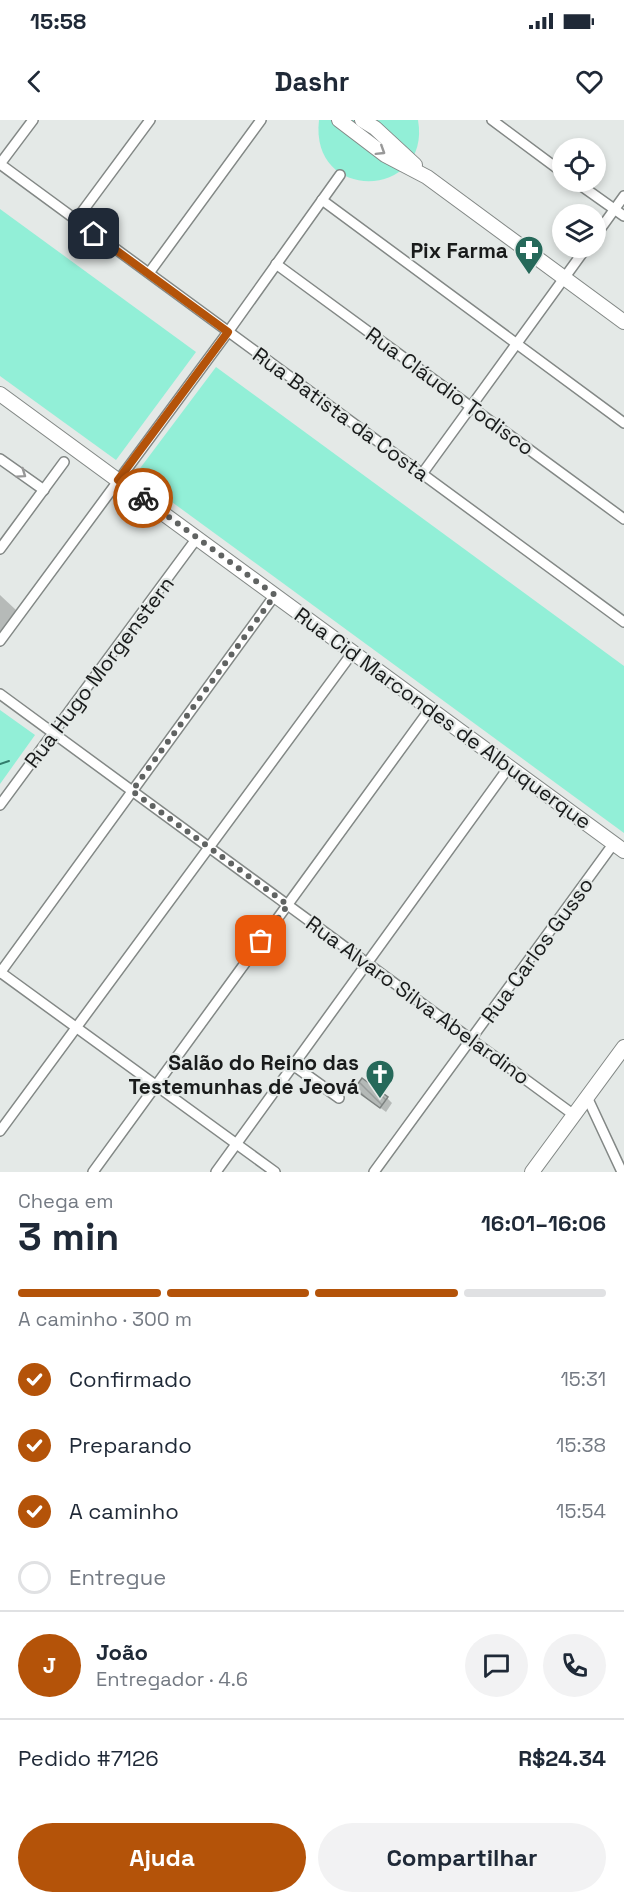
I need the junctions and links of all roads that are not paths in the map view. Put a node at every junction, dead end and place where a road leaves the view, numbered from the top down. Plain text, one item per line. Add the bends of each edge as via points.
1 (33, 120) edge
2 (150, 120) edge
3 (261, 120) edge
4 (339, 120) edge
5 (362, 120) edge
6 (492, 120) edge
7 (0, 164) edge
8 (552, 165) edge
9 (340, 175) dead end
10 (428, 177) junction
11 (590, 192) edge
12 (624, 196) edge
13 (322, 200) junction
14 (614, 209) junction
15 (624, 216) edge
16 (76, 220) junction
17 (606, 221) edge
18 (579, 258) edge
19 (276, 264) junction
20 (149, 273) junction
21 (564, 278) junction
22 (624, 322) edge
23 (228, 332) junction
24 (516, 343) junction
25 (0, 394) edge
26 (471, 406) junction
27 (624, 423) edge
28 (0, 459) edge
29 (64, 462) dead end
30 (422, 474) junction
31 (118, 480) junction
32 (44, 490) junction
33 (624, 519) edge
34 (197, 538) junction
35 (2, 543) edge
36 (275, 595) junction
37 (624, 609) edge
38 (621, 620) edge
39 (0, 641) edge
40 (353, 652) junction
41 (0, 694) edge
42 (430, 709) junction
43 (53, 733) junction
44 (509, 767) junction
45 (132, 791) junction
46 (0, 805) edge
47 (209, 847) junction
48 (619, 847) edge
49 (288, 905) junction
50 (367, 963) junction
51 (0, 973) edge
52 (76, 1028) junction
53 (471, 1039) junction
54 (624, 1047) edge
55 (293, 1065) junction
56 (156, 1086) junction
57 (587, 1097) junction
58 (339, 1098) dead end
59 (574, 1115) junction
60 (0, 1131) edge
61 (236, 1144) junction
62 (93, 1172) edge
63 (216, 1172) edge
64 (275, 1172) edge
65 (374, 1172) edge
66 (532, 1172) edge
67 (622, 1172) edge

1 - 7 street
2 - 16 street
3 - 20 street
4 -> 10 street via 385,154
5 - 10 street
6 - 8 street
7 - 16 street, Rua Batista da Costa
9 - 13 street
10 - 21 street
11 - 14 street
12 - 14 street
13 - 19 street
13 - 24 street
14 - 15 street
14 - 17 street
16 - 20 street, Rua Batista da Costa
18 - 21 street
19 - 23 street
19 - 26 street, Rua Cláudio Todisco
20 - 23 street, Rua Batista da Costa
21 - 22 street
21 - 24 street
23 - 30 street, Rua Batista da Costa
23 - 31 street
24 - 26 street
24 - 27 street
25 - 31 street, Rua Cid Marcondes de Albuquerque
26 - 30 street
26 - 33 street, Rua Cláudio Todisco
28 -> 32 street
29 - 32 street
30 - 38 street, Rua Batista da Costa
31 - 34 street, Rua Cid Marcondes de Albuquerque
31 - 39 street
32 - 35 street
34 - 36 street, Rua Cid Marcondes de Albuquerque
34 - 43 street, Rua Hugo Morgenstern
36 - 40 street, Rua Cid Marcondes de Albuquerque
36 - 45 street
37 - 38 street
40 - 42 street, Rua Cid Marcondes de Albuquerque
40 - 47 street
41 - 43 street, Rua Alvaro Silva Abelardino
42 - 44 street, Rua Cid Marcondes de Albuquerque
42 - 49 street
43 - 45 street, Rua Alvaro Silva Abelardino
43 - 46 street, Rua Hugo Morgenstern
44 - 48 street, Rua Cid Marcondes de Albuquerque
44 - 50 street
45 - 47 street, Rua Alvaro Silva Abelardino
45 - 51 street
47 - 49 street, Rua Alvaro Silva Abelardino
47 - 52 street
48 - 53 street, Rua Carlos Gusso
49 - 50 street, Rua Alvaro Silva Abelardino
49 - 56 street
50 - 53 street, Rua Alvaro Silva Abelardino
50 - 55 street
51 - 52 street
52 - 56 street
52 - 60 street
53 - 59 street, Rua Alvaro Silva Abelardino
53 - 65 street, Rua Carlos Gusso
54 - 57 street
55 - 58 street
55 - 61 street
56 - 61 street
56 - 62 street
57 - 59 street
57 - 67 street
59 - 66 street
61 - 63 street
61 - 64 street

